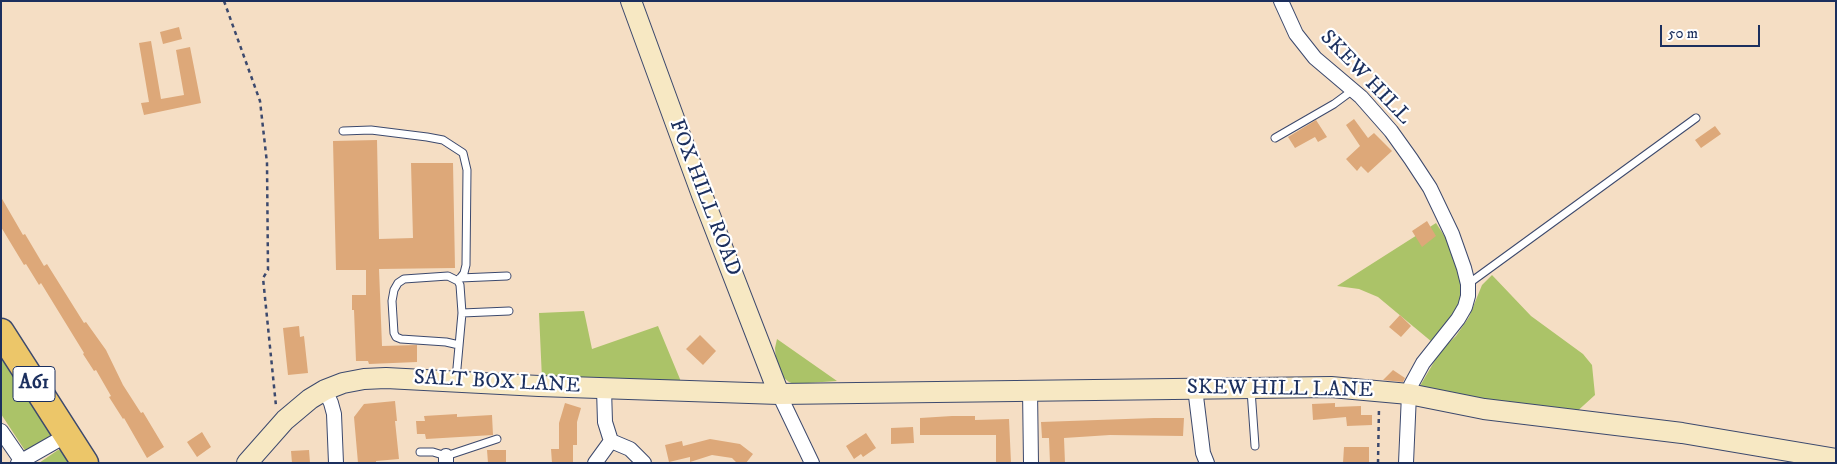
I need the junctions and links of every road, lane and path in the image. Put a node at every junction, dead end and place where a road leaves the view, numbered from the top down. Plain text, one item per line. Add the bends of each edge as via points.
1 (224, 1) edge
2 (631, 1) edge
3 (1281, 1) edge
4 (1354, 90) junction
5 (1696, 118) dead end
6 (343, 131) dead end
7 (1275, 138) dead end
8 (507, 276) dead end
9 (459, 280) junction
10 (1468, 284) junction
11 (509, 311) dead end
12 (462, 313) junction
13 (1, 332) edge
14 (459, 345) junction
15 (456, 382) junction
16 (1195, 388) junction
17 (1251, 388) junction
18 (604, 389) junction
19 (325, 390) junction
20 (1030, 390) junction
21 (1379, 390) junction
22 (779, 394) junction
23 (1409, 394) junction
24 (284, 420) junction
25 (1, 431) edge
26 (68, 435) junction
27 (497, 439) dead end
28 (611, 441) junction
29 (1256, 446) dead end
30 (420, 452) dead end
31 (1836, 458) edge
32 (446, 459) edge
33 (21, 462) edge
34 (85, 463) edge
35 (247, 463) edge
36 (336, 463) edge
37 (595, 463) edge
38 (644, 463) edge
39 (812, 463) edge
40 (1030, 463) edge
41 (1207, 463) edge
42 (1378, 463) edge
43 (1406, 463) edge

1 - 24 path via 260,101 267,163 268,270 263,278 275,405
2 - 22 street, FOX HILL ROAD
3 - 4 street, SKEW HILL via 1296,34 1315,58
4 - 7 lane
4 - 10 street, SKEW HILL via 1391,131 1430,188 1452,234
5 - 10 lane
6 - 9 lane via 371,130 428,137 443,140 462,152 467,170 467,246 466,265
8 - 9 lane
9 - 12 lane
9 - 14 lane via 448,276 404,279 394,290 392,301 396,337
10 - 23 street, SKEW HILL via 1465,307 1423,364
11 - 12 lane
12 - 14 lane
13 - 26 highway, A61
14 - 15 lane
15 - 18 street, SALT BOX LANE
15 - 19 street, SALT BOX LANE via 364,379
16 - 17 street, SKEW HILL LANE
16 - 20 street, SKEW HILL LANE
16 - 41 street
17 - 21 street, SKEW HILL LANE
17 - 29 lane
18 - 22 street, SALT BOX LANE
18 - 28 street via 605,422
19 - 24 street, SALT BOX LANE
19 - 36 street via 334,414
20 - 22 street, SKEW HILL LANE
20 - 40 street
21 - 23 street, SKEW HILL LANE
21 - 42 path
22 - 39 street
23 - 31 street, SKEW HILL LANE via 1484,409 1682,433
23 - 43 street
24 - 35 street, SALT BOX LANE
25 - 33 street
26 - 33 street
26 - 34 highway, A61
27 - 32 lane
28 - 37 street
28 - 38 street via 630,449
30 - 32 lane via 433,452

